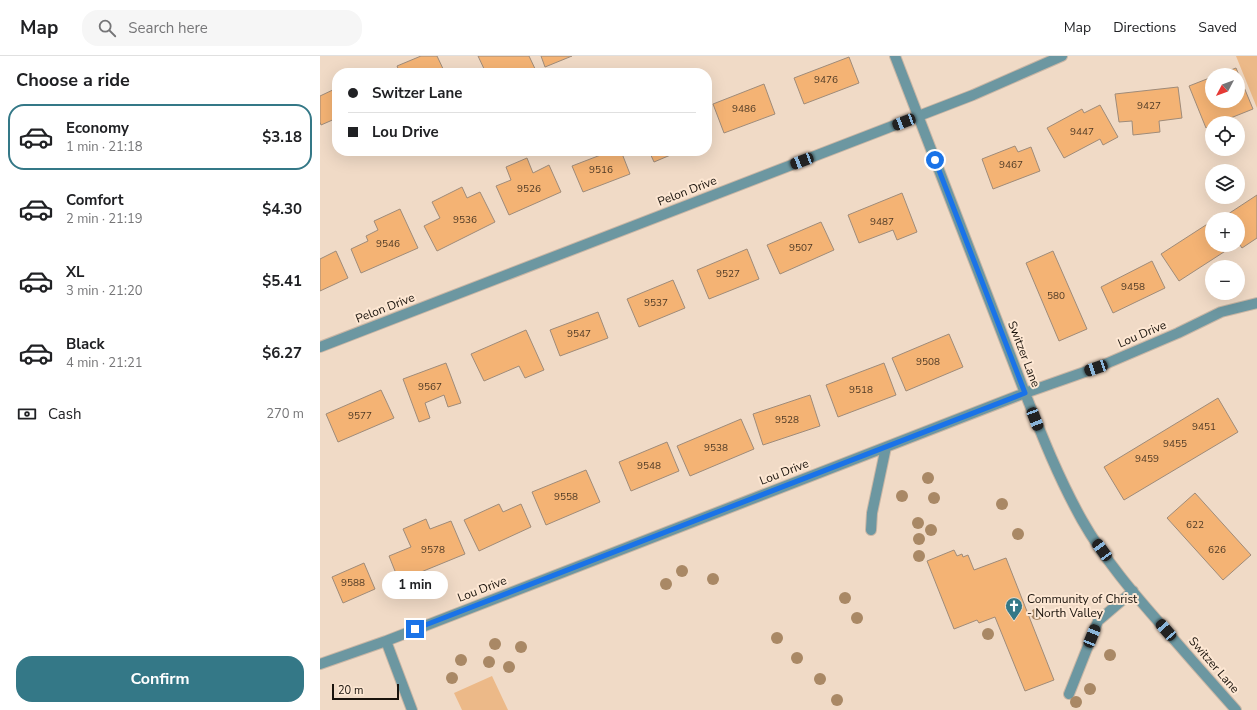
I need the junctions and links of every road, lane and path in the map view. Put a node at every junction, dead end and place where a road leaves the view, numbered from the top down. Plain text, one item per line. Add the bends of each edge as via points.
1 (895, 56) edge
2 (1062, 56) edge
3 (918, 116) junction
4 (1257, 303) edge
5 (320, 348) edge
6 (1025, 393) junction
7 (886, 447) junction
8 (871, 530) dead end
9 (1133, 591) junction
10 (386, 641) junction
11 (320, 664) edge
12 (1069, 694) dead end
13 (412, 710) edge
14 (1236, 710) edge

1 - 3 street, Switzer Lane
2 - 3 street, Pelon Drive
3 - 5 street, Pelon Drive
3 - 6 street, Switzer Lane
4 - 6 street, Lou Drive via 1220,312 1096,368
6 - 7 street, Lou Drive
6 - 9 street, Switzer Lane via 1062,483 1082,520
7 - 8 street via 872,513
7 - 10 street, Lou Drive
9 - 12 street via 1098,621
9 - 14 street, Switzer Lane
10 - 11 street, Lou Drive
10 - 13 street

